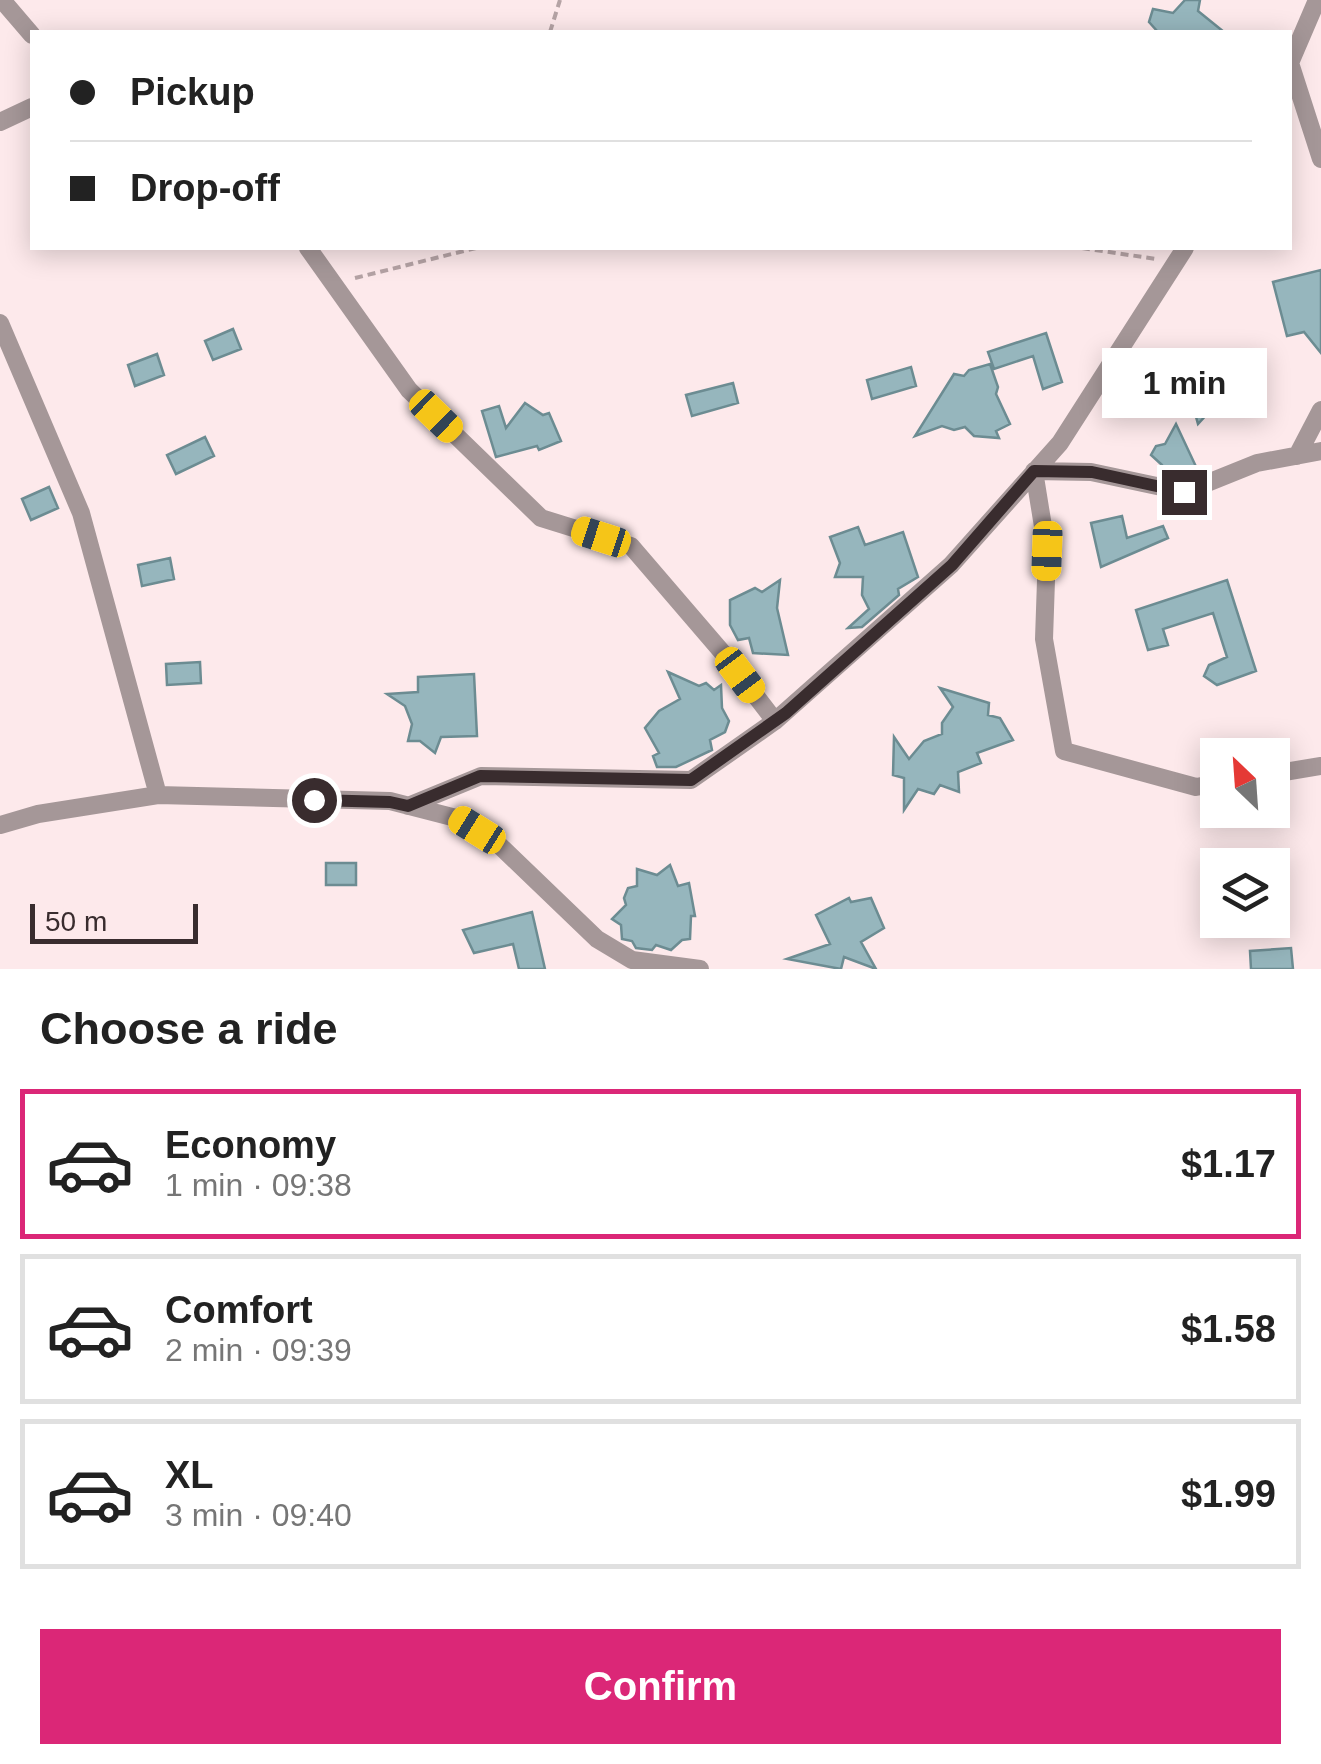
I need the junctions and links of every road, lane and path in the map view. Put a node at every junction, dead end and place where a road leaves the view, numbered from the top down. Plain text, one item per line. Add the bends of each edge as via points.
1 (2, 0) edge
2 (560, 0) edge
3 (1317, 0) edge
4 (551, 30) edge
5 (30, 33) edge
6 (1292, 58) edge
7 (1292, 69) edge
8 (30, 108) edge
9 (0, 122) edge
10 (1321, 159) edge
11 (309, 250) edge
12 (468, 250) edge
13 (1110, 250) edge
14 (1180, 255) edge
15 (334, 284) junction
16 (0, 324) edge
17 (1321, 410) edge
18 (1321, 451) edge
19 (1297, 456) junction
20 (1034, 471) junction
21 (775, 721) junction
22 (1321, 766) edge
23 (1290, 771) edge
24 (1200, 786) edge
25 (158, 795) junction
26 (408, 806) junction
27 (0, 825) edge
28 (632, 965) edge
29 (700, 969) edge

1 - 5 street
2 - 4 path
3 - 6 street
7 - 10 street
8 - 9 street
11 - 15 street
12 - 15 path
13 - 14 path
14 - 20 street via 1060,442
15 - 21 street via 409,390 541,518 631,546
16 - 25 street via 80,513
17 - 19 street
18 - 19 street
19 - 20 street via 1184,492 1092,472
20 - 21 street via 952,565
20 - 24 street via 1047,551 1044,638 1064,752
21 - 26 street via 691,780 480,776
22 - 23 street
25 - 26 street
25 - 27 street
26 - 28 street via 456,818 498,843
28 - 29 street

